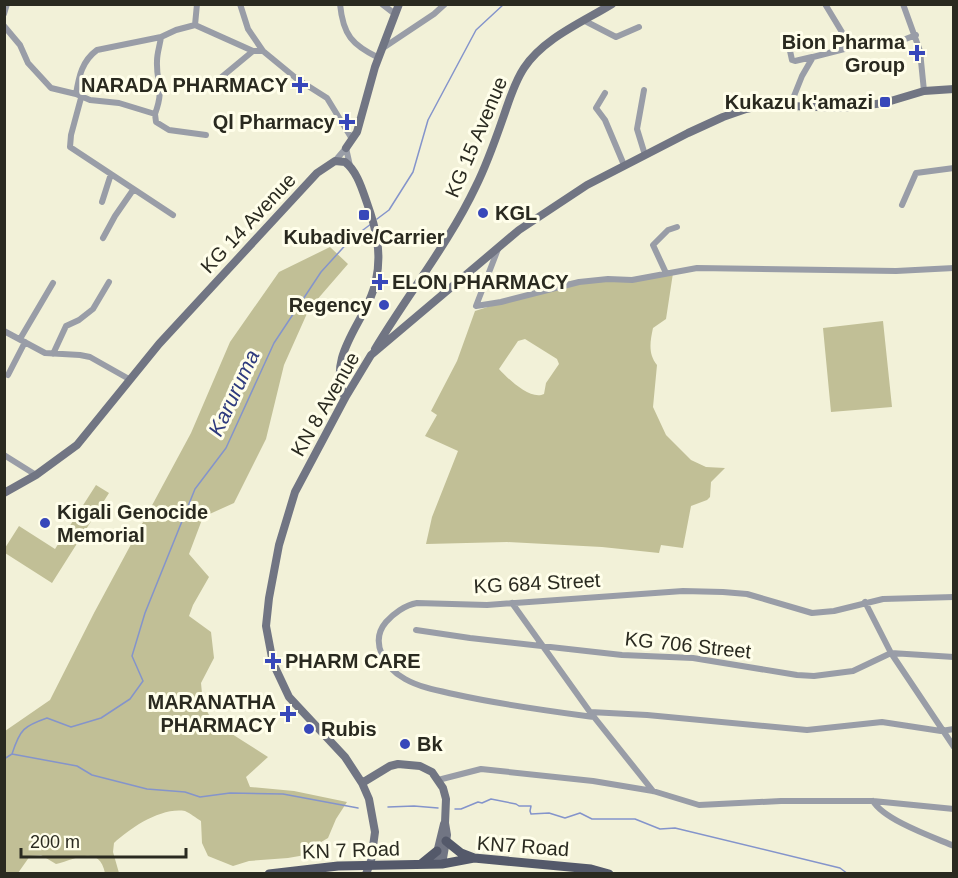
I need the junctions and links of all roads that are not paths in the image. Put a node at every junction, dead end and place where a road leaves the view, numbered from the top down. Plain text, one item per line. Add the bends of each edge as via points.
1 (7, 4) edge
2 (197, 4) edge
3 (240, 4) edge
4 (340, 4) edge
5 (382, 4) edge
6 (399, 4) edge
7 (445, 4) edge
8 (612, 4) edge
9 (825, 4) edge
10 (903, 4) edge
11 (4, 14) edge
12 (394, 14) junction
13 (585, 21) junction
14 (195, 25) junction
15 (4, 26) edge
16 (639, 27) dead end
17 (916, 35) junction
18 (161, 37) junction
19 (787, 38) dead end
20 (851, 47) junction
21 (382, 49) junction
22 (253, 51) junction
23 (263, 51) junction
24 (813, 57) junction
25 (379, 58) junction
26 (218, 80) dead end
27 (954, 89) edge
28 (644, 90) dead end
29 (924, 91) junction
30 (605, 93) dead end
31 (79, 96) junction
32 (790, 106) junction
33 (155, 114) junction
34 (206, 135) dead end
35 (352, 140) junction
36 (346, 148) junction
37 (645, 155) junction
38 (335, 161) junction
39 (624, 165) junction
40 (350, 166) junction
41 (954, 168) edge
42 (111, 174) junction
43 (133, 190) junction
44 (102, 202) dead end
45 (902, 205) dead end
46 (173, 215) dead end
47 (677, 227) dead end
48 (103, 238) dead end
49 (499, 247) junction
50 (954, 268) edge
51 (666, 273) junction
52 (109, 282) dead end
53 (53, 283) dead end
54 (398, 312) junction
55 (412, 320) junction
56 (391, 323) junction
57 (403, 329) junction
58 (4, 331) edge
59 (395, 336) junction
60 (23, 341) junction
61 (54, 354) junction
62 (372, 356) junction
63 (8, 375) dead end
64 (129, 379) junction
65 (345, 398) junction
66 (4, 455) edge
67 (36, 475) junction
68 (4, 493) edge
69 (954, 597) edge
70 (864, 602) junction
71 (512, 603) junction
72 (416, 630) dead end
73 (543, 645) junction
74 (891, 653) junction
75 (954, 657) edge
76 (592, 715) junction
77 (954, 729) edge
78 (941, 731) junction
79 (954, 747) edge
80 (438, 780) junction
81 (362, 783) junction
82 (653, 791) junction
83 (873, 801) junction
84 (954, 808) edge
85 (445, 823) junction
86 (446, 841) junction
87 (954, 846) edge
88 (437, 851) junction
89 (474, 858) junction
90 (438, 864) junction
91 (419, 865) junction
92 (269, 873) edge
93 (366, 873) edge
94 (609, 873) edge

1 - 11 street
2 - 14 street
3 - 23 street via 248,29
4 - 25 street via 349,38
5 - 12 street
6 - 12 main road
7 - 21 street
8 - 13 main road, KG 15 Avenue
9 - 20 street
10 - 17 street
12 - 21 main road
13 - 16 street via 616,37
13 - 54 main road, KG 15 Avenue via 539,51 524,68 476,188
14 - 18 street
14 - 22 street
15 - 31 street via 47,84
17 - 20 street via 895,43
17 - 29 street
18 - 31 street via 97,50 88,56
18 - 33 street via 157,61 161,99
19 - 24 street via 792,60
20 - 24 street
21 - 25 main road
22 - 23 street
22 - 26 street
23 - 35 street via 327,98
24 - 32 street
25 - 35 main road
27 - 29 main road, KN 8 Avenue
28 - 37 street via 637,129
29 - 32 main road, KN 8 Avenue via 862,107
30 - 39 street via 596,108
31 - 33 street
31 - 42 street via 69,146
32 - 37 main road, KN 8 Avenue via 746,109
33 - 34 street via 156,122 163,128
35 - 36 main road
36 - 38 street
36 - 40 street
37 - 39 main road, KN 8 Avenue
38 - 40 main road
38 - 64 main road, KG 14 Avenue via 317,173 267,225
39 - 49 main road, KN 8 Avenue via 555,205
40 - 65 main road via 376,230 378,254 375,285 342,356 340,380
41 - 45 street via 916,173
42 - 43 street
42 - 44 street
43 - 46 street
43 - 48 street
47 - 51 street via 653,245
49 - 51 street via 476,306 572,283 632,280
49 - 55 main road, KN 8 Avenue
50 - 51 street via 706,268
52 - 61 street via 93,309 66,326
53 - 60 street
54 - 55 main road
54 - 56 main road, KG 15 Avenue
54 - 57 main road
55 - 57 main road, KN 8 Avenue
56 - 59 main road
56 - 62 main road, KG 15 Avenue
57 - 59 main road, KN 8 Avenue
58 - 60 street
59 - 62 main road, KN 8 Avenue
60 - 61 street
60 - 63 street
61 - 64 street via 90,357
62 - 65 main road, KN 8 Avenue
64 - 67 main road, KG 14 Avenue via 77,445
65 - 81 main road, KN 8 Avenue via 295,492 286,517 266,626 273,663 289,697 345,757
66 - 67 street
67 - 68 main road, KG 14 Avenue
69 - 70 street, KG 684 Street
70 - 71 street, KG 684 Street via 812,614 747,594 682,591
70 - 74 street
71 - 73 street
71 - 76 street, KG 684 Street via 410,604 382,628 378,642 381,654 399,675 431,689
72 - 73 street, KG 706 Street
73 - 74 street, KG 706 Street via 622,655 693,658 814,676 853,671
73 - 76 street
74 - 75 street, KG 706 Street
74 - 78 street
76 - 78 street, KG 684 Street via 647,715 807,730 882,722
76 - 82 street
77 - 78 street, KG 684 Street
78 - 79 street
80 - 81 main road via 420,766 398,764
80 - 82 street via 481,769
80 - 85 main road via 446,799
81 - 93 main road, KN 8 Avenue via 375,821
82 - 83 street via 699,805
83 - 84 street
83 - 87 street via 915,830
85 - 86 main road
85 - 88 main road
86 - 89 main road
86 - 90 main road
88 - 90 main road
88 - 91 main road
89 - 90 main road, KN7 Road
89 - 94 main road, KN7 Road
90 - 91 main road, KN 7 Road
91 - 92 main road, KN 7 Road via 338,866

